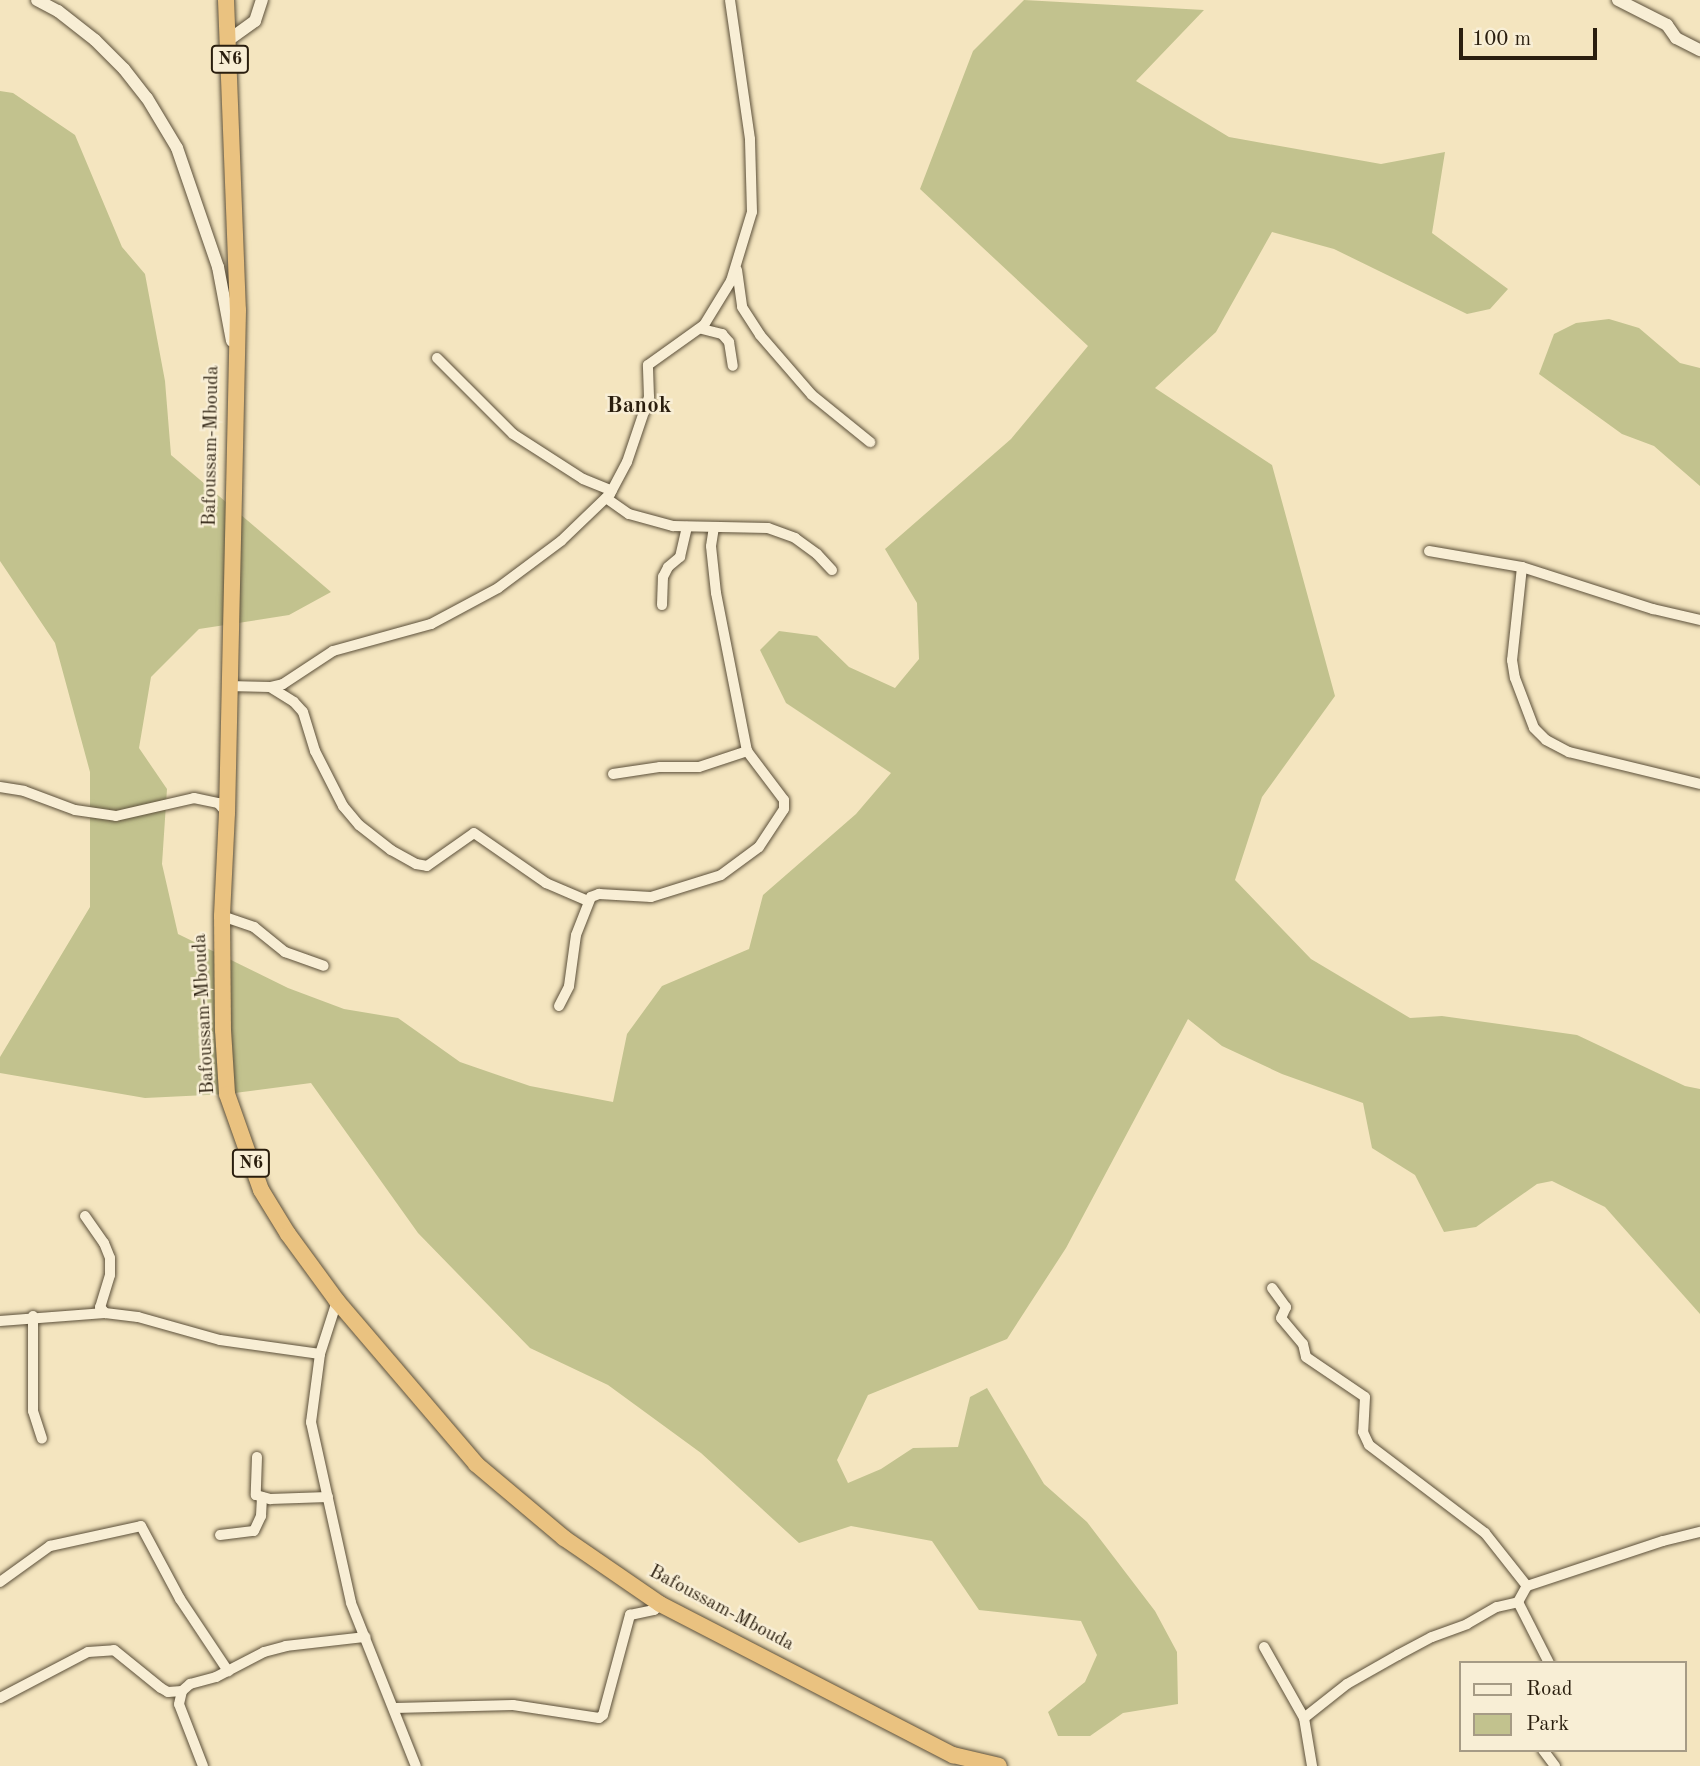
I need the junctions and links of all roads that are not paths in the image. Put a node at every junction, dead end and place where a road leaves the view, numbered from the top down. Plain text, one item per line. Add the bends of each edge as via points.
1 (37, 0) edge
2 (226, 0) edge
3 (262, 0) edge
4 (730, 0) edge
5 (1618, 0) edge
6 (230, 39) junction
7 (1700, 50) edge
8 (737, 263) junction
9 (702, 329) junction
10 (436, 358) dead end
11 (235, 359) junction
12 (733, 366) dead end
13 (870, 442) dead end
14 (609, 495) junction
15 (688, 527) junction
16 (714, 527) junction
17 (1429, 551) dead end
18 (1522, 567) junction
19 (832, 570) dead end
20 (662, 605) dead end
21 (1700, 620) edge
22 (228, 686) junction
23 (270, 687) junction
24 (747, 751) junction
25 (613, 775) dead end
26 (1700, 784) edge
27 (0, 787) edge
28 (227, 814) junction
29 (588, 901) junction
30 (222, 916) junction
31 (324, 966) dead end
32 (559, 1006) dead end
33 (85, 1216) dead end
34 (1272, 1287) dead end
35 (337, 1301) junction
36 (105, 1313) junction
37 (33, 1316) junction
38 (0, 1321) edge
39 (320, 1354) junction
40 (42, 1439) dead end
41 (257, 1457) dead end
42 (261, 1497) junction
43 (328, 1497) junction
44 (1700, 1532) edge
45 (220, 1535) dead end
46 (0, 1582) edge
47 (1527, 1586) junction
48 (1518, 1602) junction
49 (660, 1604) junction
50 (365, 1637) junction
51 (1264, 1647) dead end
52 (1548, 1661) edge
53 (228, 1671) junction
54 (182, 1691) junction
55 (0, 1698) edge
56 (395, 1708) junction
57 (1304, 1718) junction
58 (203, 1766) edge
59 (416, 1766) edge
60 (999, 1766) edge
61 (1312, 1766) edge

1 - 11 street via 95,40 124,69 177,148 218,267
2 - 6 highway, Bafoussam-Mbouda / N6
3 - 6 street via 255,21
4 - 8 street via 752,174 752,212
5 - 7 street via 1667,25 1676,38
6 - 11 highway, Bafoussam-Mbouda / N6 via 238,310
8 - 9 street
8 - 13 street via 742,307 760,335 812,396
9 - 12 street via 722,334 729,342
9 - 14 street via 648,365 649,397 627,462
10 - 14 street via 513,434
11 - 22 highway, Bafoussam-Mbouda / N6
14 - 15 street via 629,514
14 - 23 street via 561,541 494,590 431,624 334,651 283,684
15 - 16 street
15 - 20 street via 680,557 663,578
16 - 19 street via 768,527 795,538
16 - 24 street via 714,579
17 - 18 street
18 - 21 street
18 - 26 street via 1512,660 1534,728 1569,752
22 - 23 street
22 - 28 highway, Bafoussam-Mbouda / N6
23 - 29 street via 285,693 303,712 315,751 343,806 379,842 403,858 427,866 474,833 546,883
24 - 25 street via 699,767 660,767
24 - 29 street via 785,804 773,829 749,857 714,878 667,893 650,897 599,894
27 - 28 street via 75,810 116,816 194,798 218,803
28 - 30 highway, Bafoussam-Mbouda / N6
29 - 32 street via 576,935 569,986
30 - 31 street via 254,927 285,952
30 - 35 highway, Bafoussam-Mbouda / N6 via 227,1094 261,1190
33 - 36 street via 110,1258 100,1307
34 - 47 street via 1286,1307 1281,1318 1303,1344 1307,1357 1365,1397 1363,1432 1369,1445 1485,1534
35 - 39 street
35 - 49 highway, Bafoussam-Mbouda / N6 via 477,1464 564,1538
36 - 37 street
36 - 39 street via 138,1317 220,1340
37 - 38 street
37 - 40 street via 33,1411
39 - 43 street via 311,1422
41 - 42 street via 254,1490
42 - 43 street
42 - 45 street via 261,1516 254,1531
43 - 50 street via 351,1603
44 - 47 street
46 - 53 street via 50,1546 141,1526 180,1599
47 - 48 street
48 - 52 street
48 - 57 street via 1497,1607 1398,1655 1347,1684
49 - 56 street via 654,1610 630,1615 603,1715 598,1718 513,1705
49 - 60 highway, Bafoussam-Mbouda / N6 via 953,1755
50 - 53 street via 286,1646
50 - 56 street
51 - 57 street
53 - 54 street
54 - 55 street via 161,1688 114,1650 88,1652
54 - 58 street via 179,1704
56 - 59 street
57 - 61 street

